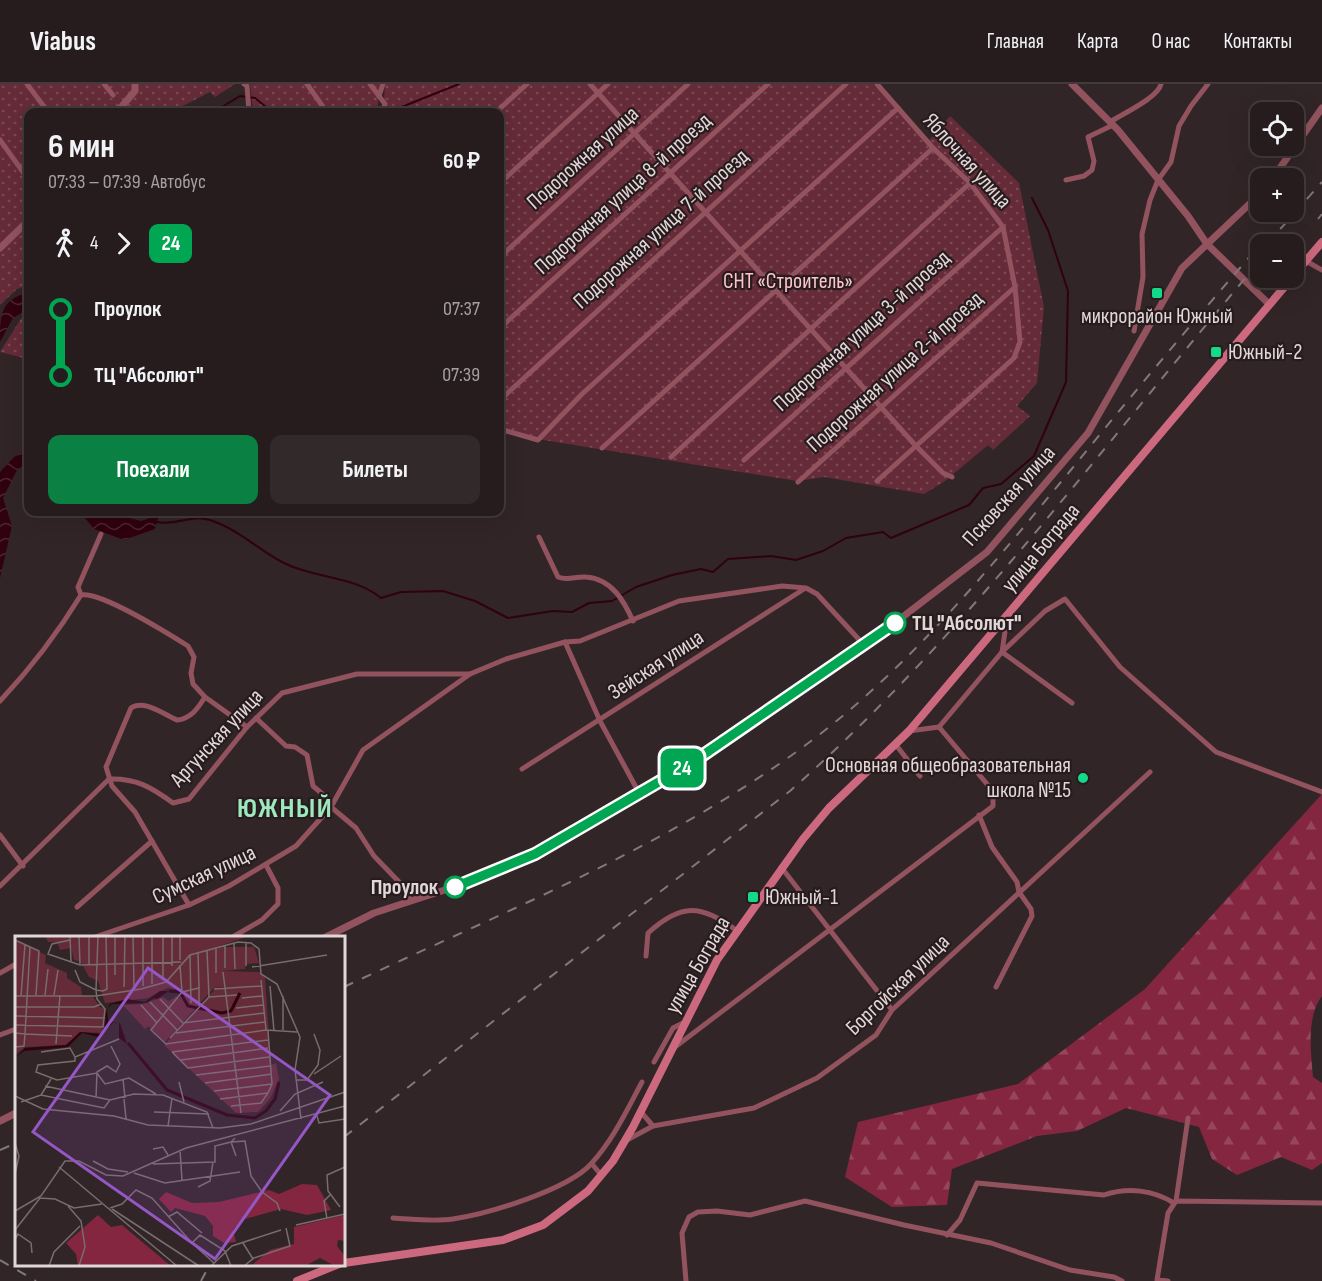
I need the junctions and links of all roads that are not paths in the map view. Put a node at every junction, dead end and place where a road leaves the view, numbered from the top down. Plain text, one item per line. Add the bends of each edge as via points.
1 (27, 84) edge
2 (104, 84) edge
3 (135, 84) edge
4 (307, 84) edge
5 (370, 84) edge
6 (383, 84) edge
7 (527, 84) edge
8 (590, 84) edge
9 (608, 84) edge
10 (688, 84) edge
11 (768, 84) edge
12 (846, 84) edge
13 (877, 84) edge
14 (1072, 84) edge
15 (1161, 84) edge
16 (1208, 84) edge
17 (247, 85) edge
18 (598, 93) junction
19 (113, 96) dead end
20 (379, 96) junction
21 (45, 108) edge
22 (120, 108) edge
23 (249, 108) edge
24 (324, 108) edge
25 (384, 108) edge
26 (500, 108) edge
27 (898, 108) junction
28 (1322, 108) edge
29 (1111, 124) junction
30 (634, 134) junction
31 (0, 140) edge
32 (933, 148) junction
33 (1280, 168) edge
34 (24, 173) edge
35 (669, 174) junction
36 (504, 179) edge
37 (1066, 180) dead end
38 (1158, 180) junction
39 (970, 183) junction
40 (1250, 203) edge
41 (705, 212) junction
42 (24, 225) edge
43 (1003, 227) junction
44 (1322, 242) edge
45 (1207, 244) junction
46 (0, 248) edge
47 (741, 250) junction
48 (504, 253) edge
49 (1306, 261) junction
50 (1304, 263) edge
51 (1322, 270) edge
52 (1015, 287) junction
53 (1283, 288) edge
54 (776, 291) junction
55 (1269, 304) junction
56 (504, 324) edge
57 (810, 329) junction
58 (1134, 331) dead end
59 (846, 367) junction
60 (504, 396) edge
61 (881, 406) junction
62 (504, 430) edge
63 (916, 446) junction
64 (602, 448) dead end
65 (671, 457) dead end
66 (744, 460) dead end
67 (952, 477) dead end
68 (877, 481) dead end
69 (798, 482) dead end
70 (102, 534) dead end
71 (539, 537) dead end
72 (806, 588) junction
73 (81, 596) junction
74 (1007, 617) junction
75 (633, 621) junction
76 (565, 642) junction
77 (864, 645) junction
78 (1002, 652) junction
79 (470, 674) junction
80 (205, 697) junction
81 (0, 701) edge
82 (1072, 703) dead end
83 (256, 718) junction
84 (600, 721) junction
85 (247, 727) junction
86 (939, 727) junction
87 (909, 731) junction
88 (896, 745) junction
89 (522, 769) dead end
90 (1150, 772) dead end
91 (920, 776) dead end
92 (109, 779) junction
93 (638, 791) junction
94 (1322, 792) edge
95 (332, 805) junction
96 (979, 815) junction
97 (0, 835) edge
98 (152, 841) junction
99 (266, 865) junction
100 (23, 866) junction
101 (781, 867) junction
102 (0, 885) edge
103 (1019, 892) junction
104 (411, 901) junction
105 (189, 904) junction
106 (77, 907) dead end
107 (736, 930) junction
108 (831, 930) junction
109 (98, 936) edge
110 (234, 936) edge
111 (328, 936) edge
112 (646, 956) dead end
113 (15, 965) edge
114 (0, 973) edge
115 (996, 987) dead end
116 (892, 1010) junction
117 (686, 1021) junction
118 (15, 1029) edge
119 (0, 1035) edge
120 (671, 1050) junction
121 (654, 1062) dead end
122 (642, 1082) dead end
123 (641, 1112) junction
124 (15, 1114) edge
125 (1188, 1118) dead end
126 (0, 1121) edge
127 (653, 1126) junction
128 (624, 1141) junction
129 (591, 1164) junction
130 (602, 1176) junction
131 (1175, 1202) junction
132 (1322, 1203) edge
133 (393, 1218) dead end
134 (947, 1235) junction
135 (345, 1263) edge
136 (334, 1266) edge
137 (1155, 1280) edge
138 (297, 1281) edge
139 (686, 1281) edge
140 (1122, 1281) edge
141 (1167, 1281) edge

1 - 21 street
2 - 19 street
3 - 22 street via 135,91
4 - 24 street
5 - 20 street
6 - 20 street
7 - 26 street
8 - 18 street
9 - 18 street
10 - 30 street, Подорожная улица
11 - 35 street, Подорожная улица 8-й проезд
12 - 41 street, Подорожная улица 7-й проезд
13 - 27 street, Яблочная улица
14 - 29 street
15 - 29 street via 1149,98
16 - 38 street via 1179,126 1171,162
17 - 23 street
18 - 30 street
18 - 36 street
20 - 25 street
27 - 32 street, Яблочная улица
27 - 47 street
28 - 33 street
29 - 37 street via 1088,137 1094,161 1092,170
29 - 38 street
30 - 35 street
30 - 48 street, Подорожная улица
31 - 34 street
32 - 39 street, Яблочная улица
32 - 54 street
35 - 41 street
35 - 56 street, Подорожная улица 8-й проезд
38 - 45 street
38 - 58 street via 1142,234 1143,277
39 - 43 street, Яблочная улица
39 - 57 street
40 - 45 street, Псковская улица
41 - 47 street
41 - 60 street, Подорожная улица 7-й проезд
42 - 46 street
43 - 52 street, Яблочная улица
43 - 59 street, Подорожная улица 3-й проезд
44 - 49 main road, улица Бограда
45 - 55 street
45 - 77 street, Псковская улица via 1182,268 1088,433 1037,497 987,552
47 - 54 street
47 - 62 street via 582,394 538,440
49 - 50 main road, улица Бограда
49 - 51 street
52 - 61 street, Подорожная улица 2-й проезд
52 - 63 street, Яблочная улица via 1020,342 1014,358
53 - 55 main road, улица Бограда
54 - 57 street
54 - 64 street
55 - 74 main road, улица Бограда
57 - 59 street
57 - 65 street
59 - 61 street
59 - 66 street, Подорожная улица 3-й проезд
61 - 63 street
61 - 69 street, Подорожная улица 2-й проезд
63 - 67 street
63 - 68 street
70 - 73 street via 78,587
71 - 75 street via 558,577 590,578 615,590
72 - 75 street via 770,588 679,601
72 - 77 street via 817,594
72 - 84 street, Зейская улица
73 - 80 street via 90,594 188,646 194,657 193,684
73 - 81 street via 31,668
74 - 78 street
74 - 87 main road, улица Бограда
75 - 76 street via 580,641
76 - 79 street
76 - 84 street
77 - 93 street, Псковская улица via 693,762
78 - 82 street
78 - 86 street
78 - 94 street via 1045,611 1065,599 1120,667 1216,752
79 - 83 street, Аргунская улица via 357,674 282,693
79 - 95 street, Сумская улица via 363,750
80 - 85 street
80 - 92 street via 184,720 143,704 134,705 106,767
83 - 85 street, Аргунская улица
83 - 95 street via 286,746 296,747 307,755 313,786
84 - 89 street, Зейская улица
84 - 93 street
85 - 92 street, Аргунская улица via 184,802 173,803 147,784 126,778
86 - 87 street
86 - 96 street via 993,793 993,806
87 - 88 main road, улица Бограда
88 - 91 street
88 - 101 main road, улица Бограда via 829,808
90 - 103 street, Боргойская улица
92 - 98 street
92 - 100 street
93 - 104 street, Псковская улица via 535,854
95 - 99 street, Сумская улица via 296,846
95 - 104 street via 356,828
96 - 103 street via 992,847 1017,882
96 - 108 street
97 - 100 street
98 - 105 street
98 - 106 street
99 - 105 street, Сумская улица
99 - 110 street via 278,888 278,904 262,920
100 - 102 street
101 - 107 main road, улица Бограда
101 - 108 street
103 - 115 street via 1032,916
103 - 116 street, Боргойская улица
104 - 111 street, Псковская улица
105 - 109 street, Сумская улица
107 - 112 street via 705,911 684,909 648,933
107 - 117 main road, улица Бограда
108 - 116 street
108 - 120 street
113 - 114 street
116 - 127 street, Боргойская улица via 876,1035 817,1078 754,1108
117 - 120 main road, улица Бограда
117 - 121 street via 673,1028
118 - 119 street
120 - 123 main road, улица Бограда
122 - 129 street via 609,1142
123 - 127 street
123 - 128 main road, улица Бограда
124 - 126 street
125 - 131 street
127 - 128 street, Боргойская улица
128 - 130 main road, улица Бограда
129 - 130 street
129 - 133 street via 549,1190 473,1216
130 - 135 main road, улица Бограда via 575,1203 527,1232 492,1243
131 - 132 street
131 - 134 street via 1160,1194 1133,1191 1118,1190 1104,1195 976,1184 960,1220
131 - 137 street via 1167,1213
134 - 139 street via 805,1201 750,1215 698,1212 683,1224
134 - 140 street via 991,1243 1070,1270
136 - 138 main road
137 - 141 street

